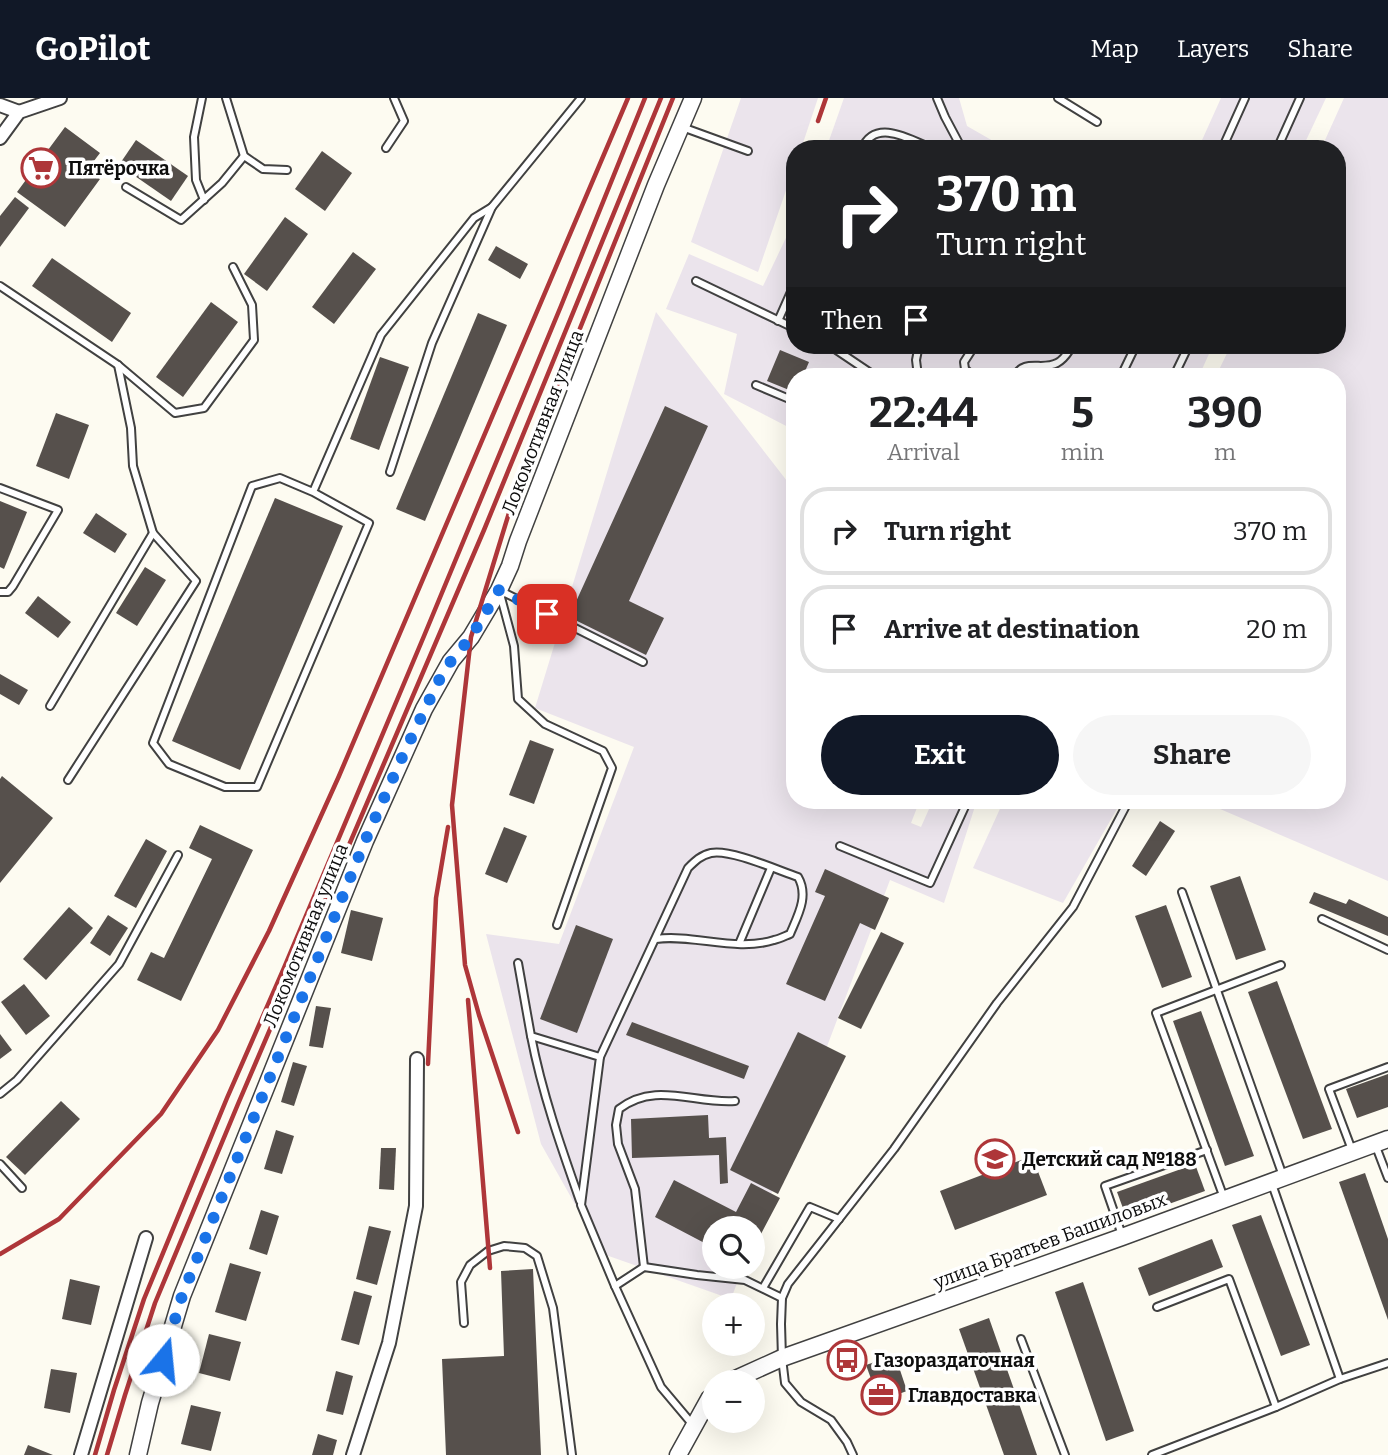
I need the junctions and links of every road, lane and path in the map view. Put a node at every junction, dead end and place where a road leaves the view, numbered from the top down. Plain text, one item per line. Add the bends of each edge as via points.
1 (60, 98) edge
2 (202, 98) edge
3 (226, 98) edge
4 (394, 98) edge
5 (581, 98) edge
6 (693, 98) edge
7 (937, 98) edge
8 (1058, 98) edge
9 (1245, 98) edge
10 (1300, 98) edge
11 (0, 105) edge
12 (19, 112) junction
13 (1097, 122) dead end
14 (680, 127) junction
15 (0, 138) edge
16 (867, 140) edge
17 (912, 140) edge
18 (957, 140) edge
19 (1226, 140) edge
20 (1281, 140) edge
21 (386, 148) dead end
22 (748, 152) dead end
23 (244, 156) junction
24 (287, 170) dead end
25 (126, 187) dead end
26 (204, 200) junction
27 (492, 207) junction
28 (233, 267) dead end
29 (696, 281) dead end
30 (0, 286) edge
31 (786, 303) edge
32 (778, 321) junction
33 (786, 324) edge
34 (844, 354) edge
35 (1067, 354) edge
36 (118, 365) junction
37 (864, 368) edge
38 (1021, 368) edge
39 (756, 385) dead end
40 (786, 398) edge
41 (390, 471) dead end
42 (0, 488) edge
43 (313, 492) junction
44 (153, 533) junction
45 (499, 590) junction
46 (0, 592) edge
47 (643, 662) dead end
48 (50, 706) dead end
49 (68, 780) dead end
50 (964, 809) edge
51 (1124, 809) edge
52 (840, 846) dead end
53 (178, 855) dead end
54 (771, 868) junction
55 (1182, 892) dead end
56 (1322, 919) dead end
57 (557, 925) dead end
58 (656, 939) junction
59 (739, 944) junction
60 (1388, 950) edge
61 (518, 963) dead end
62 (1282, 965) dead end
63 (1217, 990) junction
64 (531, 1036) junction
65 (600, 1057) junction
66 (417, 1059) dead end
67 (1388, 1067) edge
68 (0, 1094) edge
69 (734, 1101) dead end
70 (1382, 1142) edge
71 (1207, 1150) junction
72 (1353, 1152) junction
73 (0, 1164) edge
74 (1388, 1178) edge
75 (1277, 1180) junction
76 (22, 1188) dead end
77 (1224, 1199) junction
78 (582, 1205) junction
79 (839, 1219) junction
80 (1122, 1237) junction
81 (146, 1238) dead end
82 (644, 1267) junction
83 (615, 1286) junction
84 (763, 1288) junction
85 (782, 1298) junction
86 (1157, 1307) dead end
87 (464, 1323) dead end
88 (1021, 1339) dead end
89 (782, 1358) junction
90 (1388, 1363) edge
91 (756, 1370) edge
92 (1340, 1379) junction
93 (1276, 1407) junction
94 (702, 1412) edge
95 (694, 1426) junction
96 (81, 1455) edge
97 (138, 1455) edge
98 (353, 1455) edge
99 (572, 1455) edge
100 (678, 1455) edge
101 (853, 1455) edge
102 (1065, 1455) edge
103 (1152, 1455) edge

1 - 12 street
2 - 26 lane via 194,137 196,180
3 - 23 lane
4 - 21 lane via 404,121
5 - 27 lane
6 - 14 street, Локомотивная улица
7 - 18 lane
8 - 13 lane
9 - 19 lane
10 - 20 lane
11 - 12 street
12 - 15 street
14 - 22 lane
14 - 45 street, Локомотивная улица
16 - 17 lane via 878,133 895,133
23 - 24 lane via 263,169
23 - 26 lane
25 - 26 lane via 181,220
27 - 41 lane via 432,343
27 - 43 lane via 474,218 381,335
28 - 36 lane via 252,305 254,340 204,408 175,413
29 - 32 lane
30 - 36 lane
31 - 32 lane
32 - 33 lane
34 - 37 lane
35 - 38 lane via 1056,364
36 - 44 lane via 131,428 133,466
39 - 40 lane
42 - 46 lane via 58,510 13,586
43 - 43 lane via 369,523 257,787 225,787 169,764 153,743 252,486 280,478
44 - 48 lane
44 - 49 lane via 196,581
45 - 47 lane
45 - 57 lane via 514,646 518,699 545,724 604,751 612,768
45 - 97 street, Локомотивная улица via 438,682 365,841 182,1296
50 - 52 lane via 930,883
51 - 79 lane via 1073,907
53 - 68 lane via 119,964
54 - 58 lane via 726,853 699,858 688,868
54 - 59 lane
54 - 59 lane via 798,877 803,886 803,903 790,934 773,941
55 - 63 lane
56 - 60 lane
58 - 59 lane
58 - 65 lane
61 - 64 lane
62 - 63 lane
63 - 71 lane via 1156,1013
63 - 75 lane
64 - 65 lane
64 - 78 lane via 552,1121
65 - 78 lane
66 - 98 street via 416,1206 389,1343
67 - 72 lane via 1329,1089
69 - 82 lane via 645,1096 619,1109 618,1144 635,1189
70 - 72 street, улица Братьев Башиловых
70 - 74 lane
71 - 77 lane
71 - 80 lane via 1105,1186
72 - 75 street, улица Братьев Башиловых
73 - 76 lane
75 - 77 street, улица Братьев Башиловых
75 - 92 lane
77 - 80 street, улица Братьев Башиловых
78 - 83 lane
79 - 84 lane via 810,1207
79 - 85 lane
80 - 89 street, улица Братьев Башиловых
81 - 96 street
82 - 83 lane
82 - 84 lane via 745,1280
83 - 95 lane via 661,1387
84 - 85 lane
85 - 89 lane
86 - 93 lane via 1229,1279
87 - 99 lane via 461,1282 470,1265 504,1246 524,1248 537,1256 553,1308
88 - 102 lane
89 - 91 street, улица Братьев Башиловых
89 - 101 lane via 785,1383 801,1402 831,1420
90 - 92 lane
92 - 93 lane
93 - 103 lane
94 - 95 street
95 - 100 street

